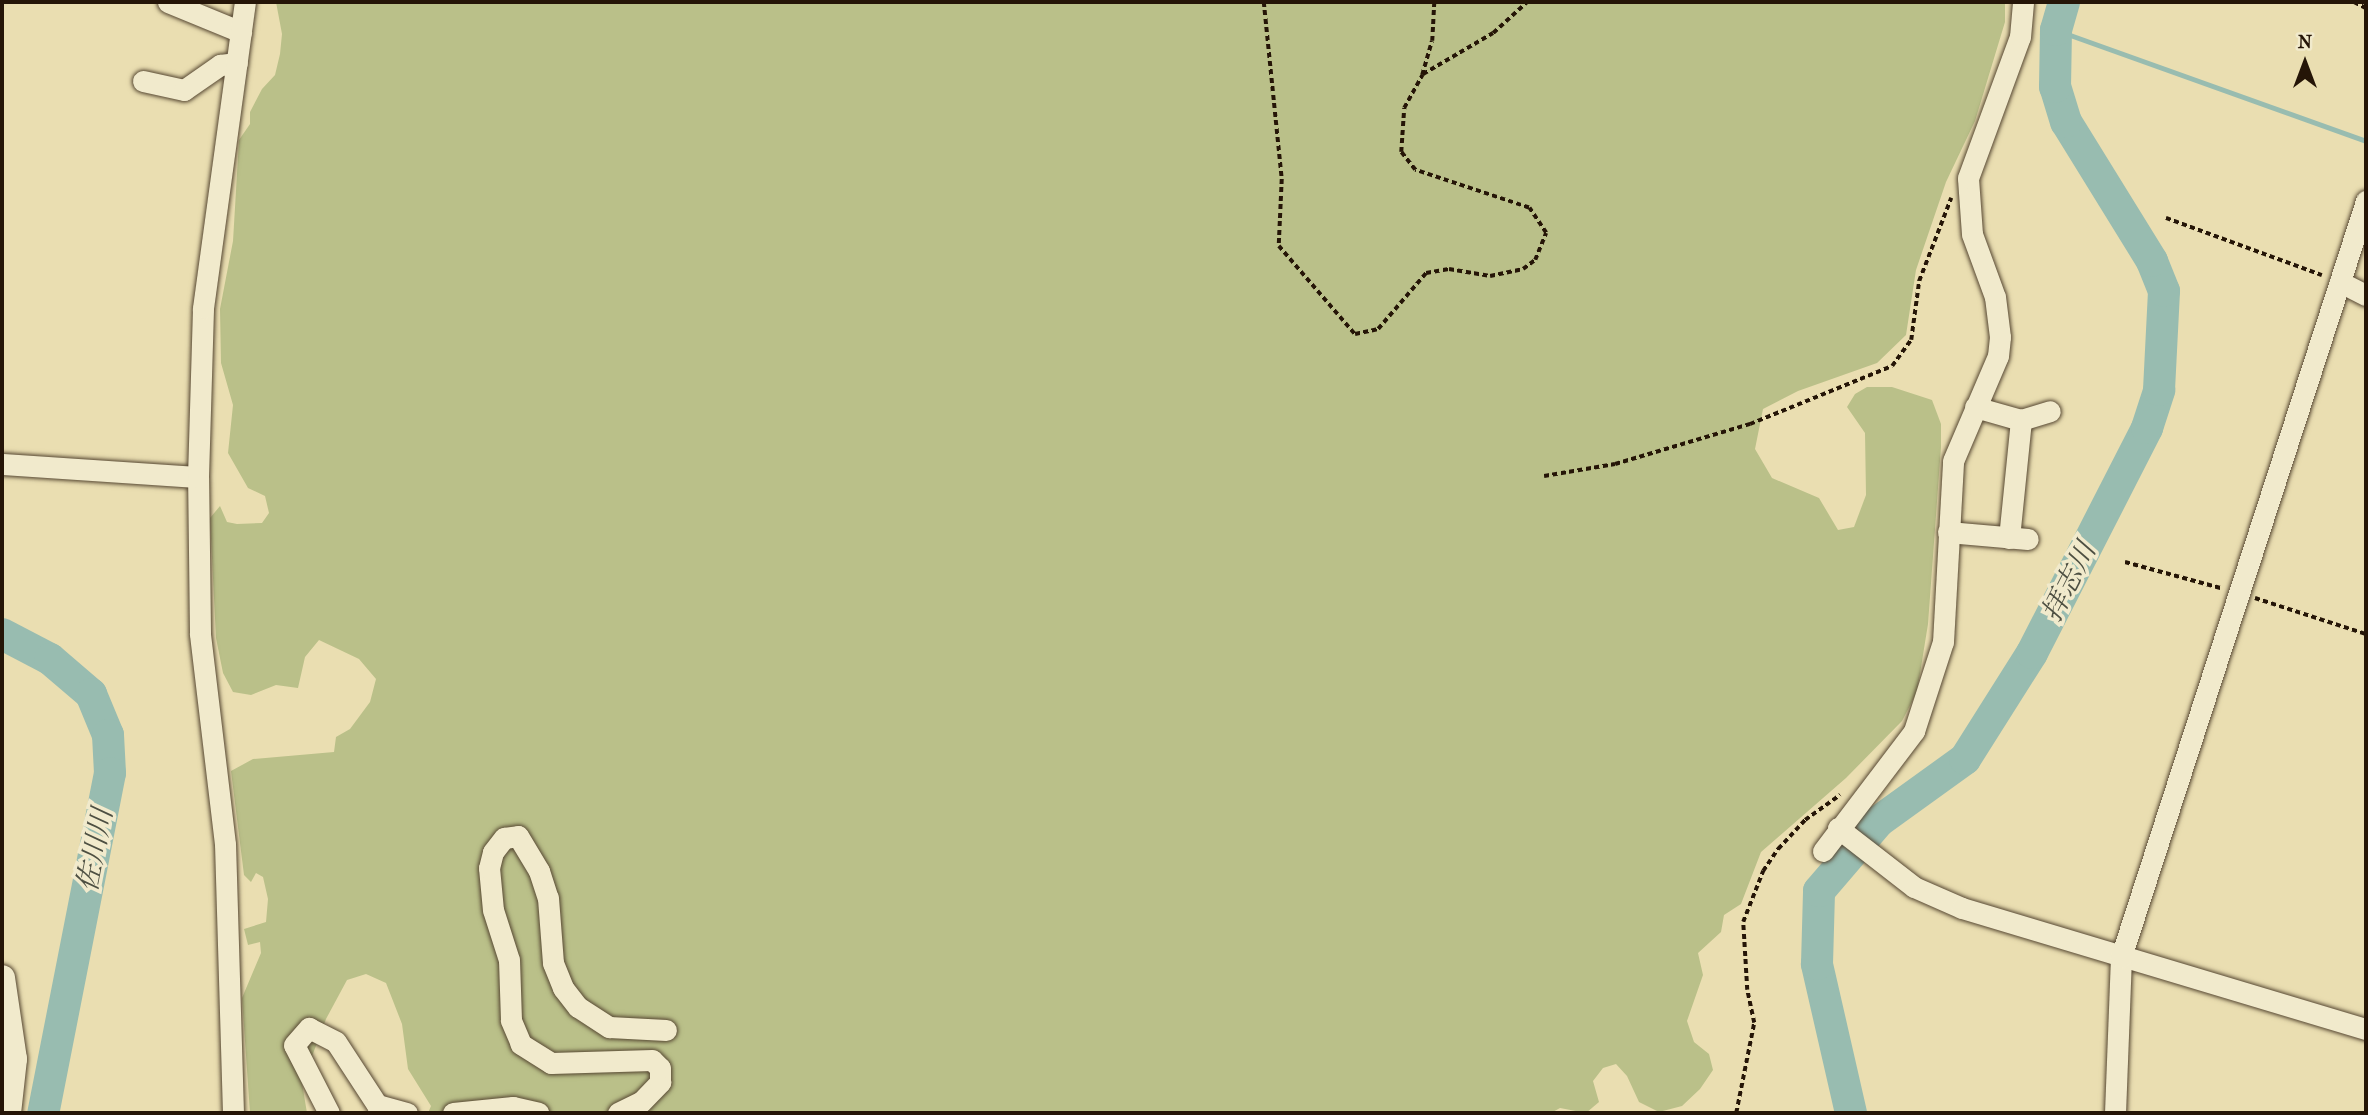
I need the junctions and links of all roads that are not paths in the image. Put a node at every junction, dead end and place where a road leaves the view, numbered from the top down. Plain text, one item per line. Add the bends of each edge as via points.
1 (168, 2) edge
2 (245, 2) edge
3 (2023, 2) edge
4 (242, 32) junction
5 (237, 63) junction
6 (144, 81) dead end
7 (2366, 201) edge
8 (2340, 282) junction
9 (2366, 295) edge
10 (1975, 407) junction
11 (2050, 411) dead end
12 (2021, 420) junction
13 (2, 464) edge
14 (198, 477) junction
15 (1948, 532) junction
16 (1840, 830) junction
17 (1823, 851) dead end
18 (2121, 957) junction
19 (2, 978) edge
20 (2366, 1029) edge
21 (666, 1030) dead end
22 (8, 1113) edge
23 (233, 1113) edge
24 (329, 1113) edge
25 (407, 1113) edge
26 (453, 1113) edge
27 (538, 1113) edge
28 (618, 1113) edge
29 (2115, 1113) edge

1 - 4 street
2 - 4 street
3 - 10 street via 2020,37 1968,178 1972,234 2000,318 1998,356
4 - 5 street
5 - 6 street via 220,65 184,90
5 - 14 street via 203,308
7 - 8 street
8 - 9 street
8 - 18 street
10 - 12 street
10 - 15 street via 1953,461
11 - 12 street
12 - 15 street via 2019,538
13 - 14 street
14 - 23 street via 200,633 225,844
15 - 16 street via 1942,642 1914,731
16 - 17 street
16 - 18 street via 1914,887 1962,908
18 - 20 street
18 - 29 street
19 - 22 street via 14,1059
21 - 28 street via 609,1027 578,1007 563,988 553,963 548,898 539,871 517,836 504,838 492,852 489,868 492,910 509,960 511,1020 521,1044 551,1063 652,1060 660,1068 660,1082 641,1102
24 - 25 street via 294,1045 309,1028 336,1042 377,1105
26 - 27 street via 513,1107

